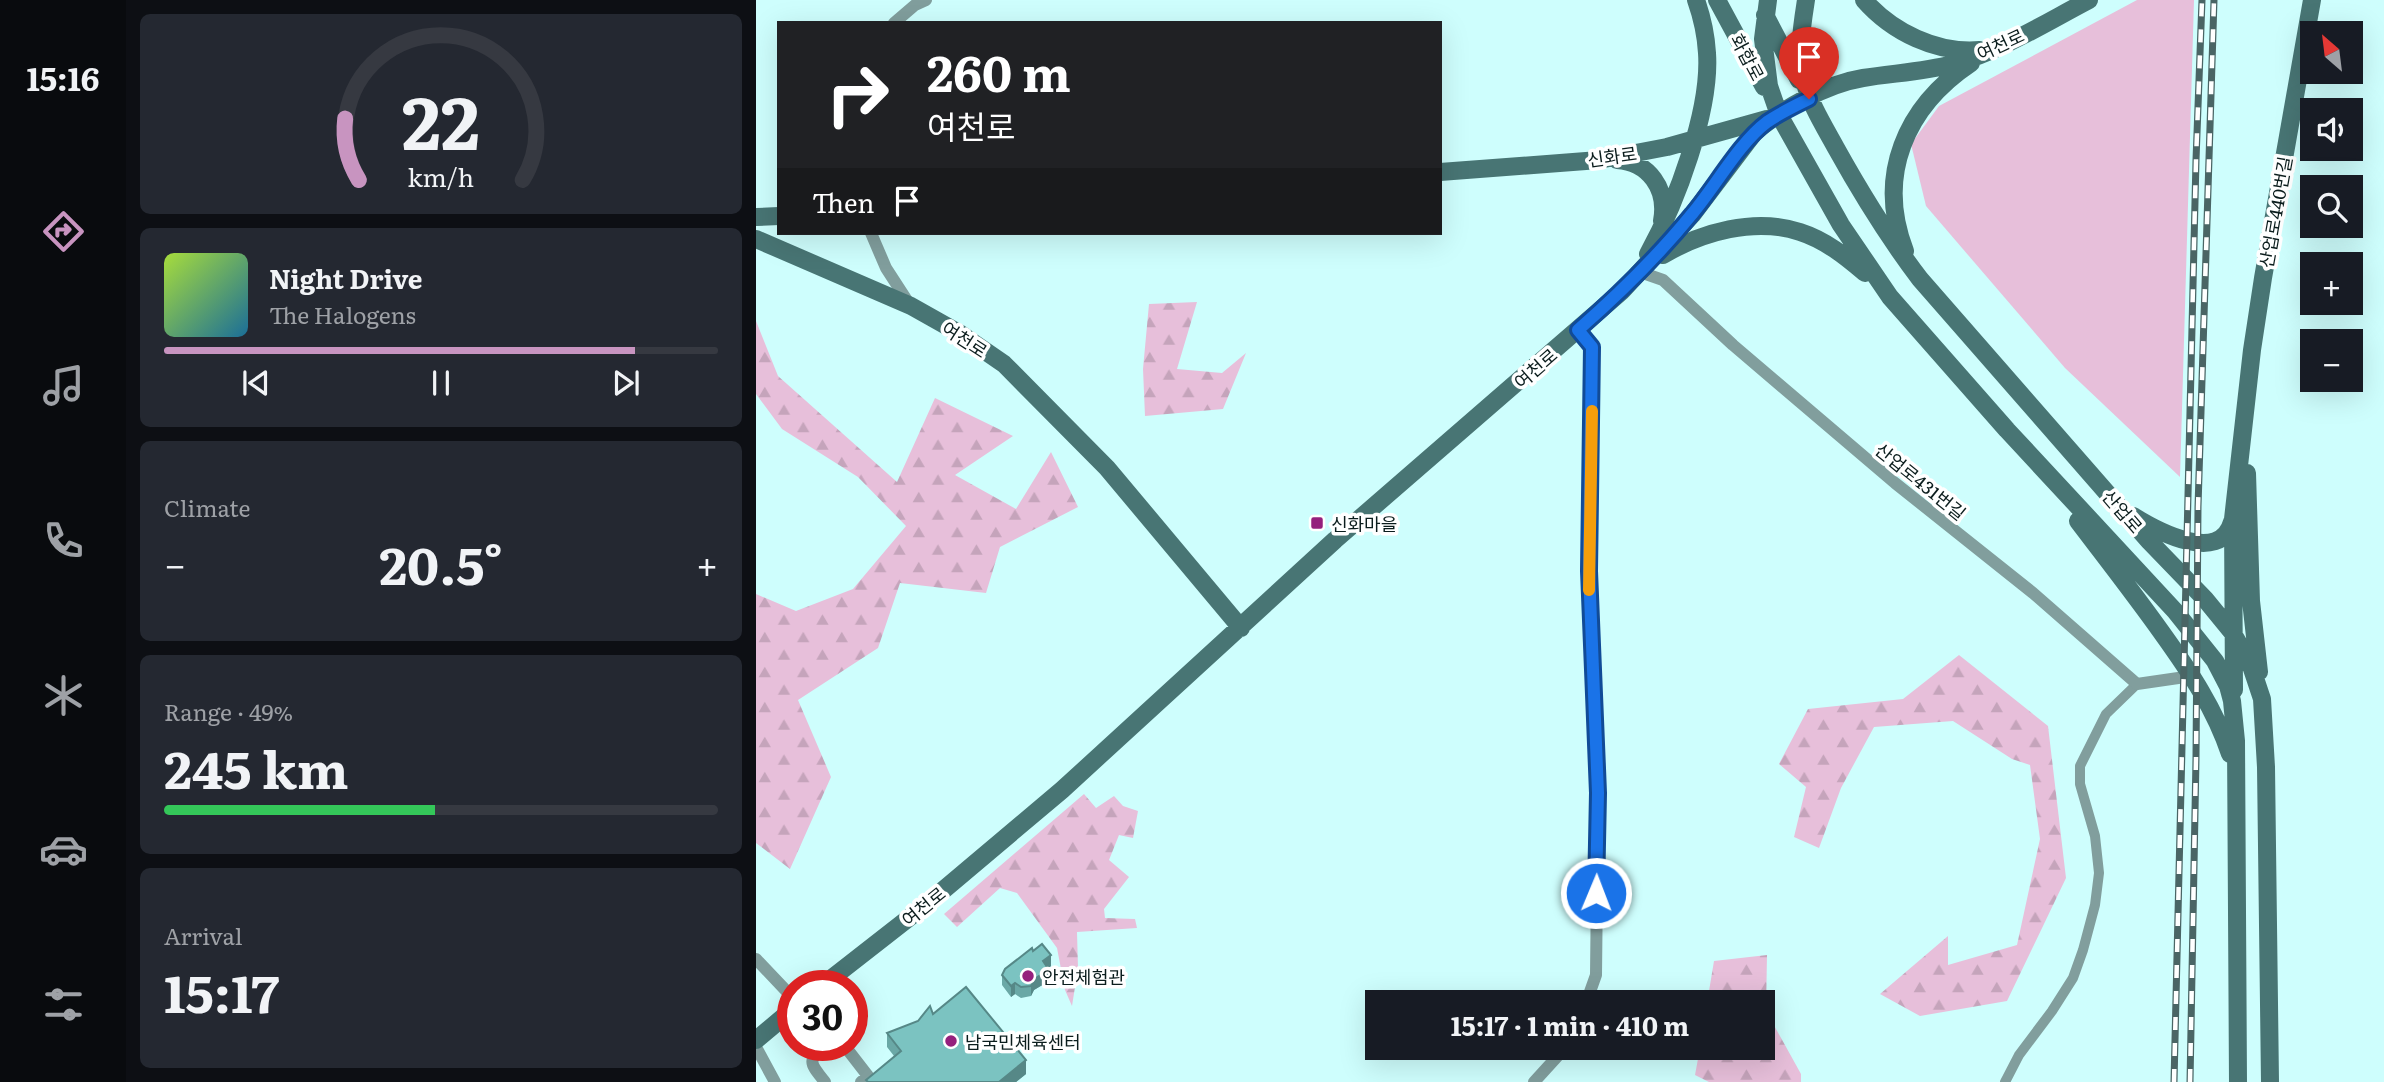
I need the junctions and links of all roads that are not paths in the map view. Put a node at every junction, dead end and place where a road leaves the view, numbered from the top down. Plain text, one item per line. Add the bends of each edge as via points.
1 (926, 0) edge
2 (1696, 0) edge
3 (1717, 0) edge
4 (1806, 0) edge
5 (1864, 0) edge
6 (2089, 0) edge
7 (2312, 0) edge
8 (1763, 5) edge
9 (896, 21) edge
10 (1997, 48) junction
11 (1809, 99) junction
12 (1779, 115) junction
13 (1693, 140) junction
14 (1599, 160) junction
15 (1442, 172) edge
16 (777, 216) edge
17 (756, 217) edge
18 (1659, 234) junction
19 (872, 235) edge
20 (756, 239) edge
21 (1640, 272) junction
22 (1920, 279) junction
23 (1622, 290) junction
24 (1890, 297) junction
25 (911, 306) junction
26 (1578, 330) junction
27 (2244, 425) junction
28 (2007, 430) junction
29 (2121, 509) junction
30 (2233, 519) junction
31 (2251, 601) junction
32 (2175, 611) junction
33 (1241, 628) junction
34 (2232, 632) junction
35 (2192, 676) junction
36 (2137, 684) junction
37 (2262, 699) junction
38 (2235, 721) junction
39 (2236, 790) junction
40 (756, 959) edge
41 (842, 970) edge
42 (777, 981) edge
43 (1591, 990) edge
44 (777, 1023) edge
45 (756, 1041) edge
46 (756, 1047) edge
47 (1554, 1060) edge
48 (811, 1061) edge
49 (856, 1061) edge
50 (2270, 1080) edge
51 (1536, 1081) edge
52 (775, 1082) edge
53 (825, 1082) edge
54 (861, 1082) edge
55 (2005, 1082) edge
56 (2238, 1082) edge

1 - 9 street
2 - 13 main road via 1707,55 1706,85
3 - 12 main road, 화합로
4 - 11 main road, 산업로 via 1801,59
5 - 10 main road via 1884,19 1929,43 1954,50
6 - 10 main road, 여천로
7 - 27 main road, 산업로440번길 via 2263,278
8 - 11 main road, 화합로
8 - 12 main road, 산업로 via 1765,63
10 - 11 main road, 여천로 via 1951,64 1851,81
10 - 22 main road via 1964,68 1936,94 1911,126 1898,153 1892,181 1895,217
11 - 12 main road, 여천로
11 - 22 main road, 산업로 via 1869,207
12 - 13 main road, 신화로
12 - 21 main road, 여천로 via 1754,134 1692,215
12 - 24 main road, 산업로 via 1841,225
13 - 14 main road, 신화로
13 - 18 main road
14 - 15 main road, 신화로
14 - 18 main road via 1634,163 1651,174 1662,204
16 - 17 main road
18 - 23 main road
19 - 25 street via 886,268
20 - 25 main road, 여천로
21 - 23 main road, 여천로
21 - 24 main road via 1683,243 1708,234 1781,227 1801,232 1842,254
21 - 36 street, 산업로431번길 via 1663,280 1733,345 2034,593
22 - 29 main road, 산업로
23 - 26 main road, 여천로
24 - 28 main road, 산업로
25 - 33 main road, 여천로 via 1004,364 1107,468
26 - 33 main road, 여천로 via 1335,540
26 - 43 street via 1592,347 1589,571 1598,793 1596,975
27 - 30 main road, 산업로440번길
27 - 31 main road, 산업로440번길
28 - 32 main road, 산업로
28 - 35 main road, 산업로
29 - 30 main road via 2169,535 2202,543 2222,538
29 - 34 main road, 산업로
30 - 34 main road, 산업로440번길
31 - 34 main road
31 - 37 main road, 산업로440번길
32 - 34 main road via 2208,638
32 - 38 main road, 산업로 via 2222,672
33 - 41 main road, 여천로 via 1062,790
34 - 37 main road, 산업로 via 2250,663
34 - 38 main road, 산업로440번길
35 - 36 street
35 - 39 main road, 산업로 via 2225,737
36 - 55 street via 2106,714 2080,766 2099,873 2083,950 2073,978
37 - 50 main road, 산업로
38 - 39 main road, 산업로
39 - 56 main road, 산업로
40 - 42 street
44 - 45 main road
46 - 52 street
47 - 51 street
48 - 53 street
49 - 54 street via 868,1076

